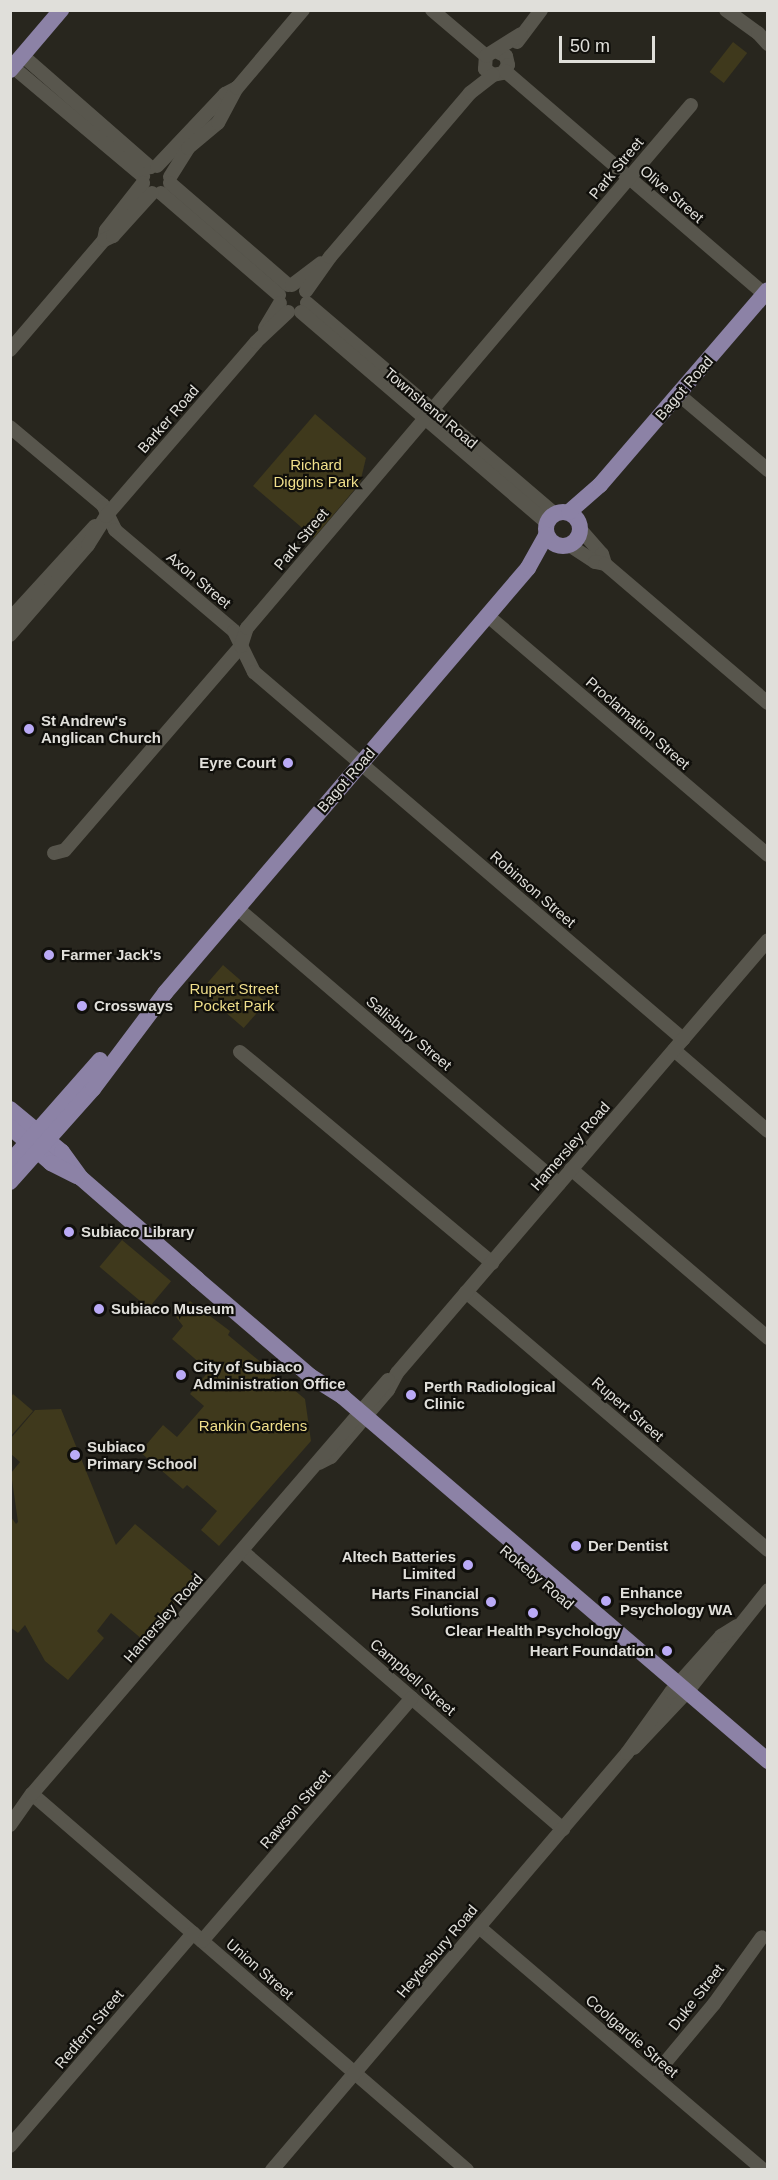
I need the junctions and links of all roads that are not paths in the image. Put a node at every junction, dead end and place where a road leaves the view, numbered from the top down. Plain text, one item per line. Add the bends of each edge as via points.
1 (61, 10) edge
2 (303, 10) edge
3 (432, 10) edge
4 (541, 10) edge
5 (726, 10) edge
6 (768, 45) edge
7 (13, 60) edge
8 (495, 63) junction
9 (691, 105) dead end
10 (629, 178) junction
11 (156, 180) junction
12 (766, 292) edge
13 (293, 298) junction
14 (10, 350) edge
15 (678, 394) junction
16 (429, 413) junction
17 (10, 428) edge
18 (768, 470) edge
19 (106, 516) junction
20 (563, 528) junction
21 (605, 564) junction
22 (488, 616) junction
23 (10, 619) edge
24 (10, 635) edge
25 (241, 646) junction
26 (768, 703) edge
27 (361, 763) junction
28 (54, 853) dead end
29 (768, 855) edge
30 (237, 908) junction
31 (768, 940) edge
32 (678, 1045) junction
33 (240, 1052) dead end
34 (10, 1108) edge
35 (10, 1127) edge
36 (768, 1131) edge
37 (38, 1141) junction
38 (10, 1162) edge
39 (572, 1169) junction
40 (10, 1182) edge
41 (559, 1184) junction
42 (492, 1263) junction
43 (466, 1292) junction
44 (768, 1338) edge
45 (358, 1418) junction
46 (768, 1550) edge
47 (242, 1551) junction
48 (768, 1590) edge
49 (679, 1692) junction
50 (412, 1698) junction
51 (768, 1761) edge
52 (768, 1775) edge
53 (32, 1794) junction
54 (10, 1810) edge
55 (10, 1825) edge
56 (563, 1828) junction
57 (479, 1927) junction
58 (197, 1937) junction
59 (762, 1937) dead end
60 (355, 2073) junction
61 (654, 2076) junction
62 (10, 2146) edge
63 (272, 2169) edge
64 (467, 2169) edge
65 (764, 2169) edge

1 - 7 main road
2 - 11 street via 237,88 225,94
3 - 8 street, Olive Street
4 - 8 street, Barker Road
5 - 6 street
7 - 11 street, Townshend Road
8 - 10 street, Olive Street
8 - 13 street, Barker Road
9 - 10 street, Park Street
10 - 12 street, Olive Street
10 - 16 street, Park Street
11 - 13 street, Townshend Road
11 - 14 street via 113,236 104,240
12 - 15 main road, Bagot Road
13 - 16 street, Townshend Road
13 - 19 street, Barker Road
15 - 18 street
15 - 20 main road, Bagot Road
16 - 20 street, Townshend Road
16 - 25 street, Park Street via 247,628
17 - 19 street, Axon Street via 103,505
19 - 23 street, Barker Road via 79,540
19 - 24 street, Barker Road via 88,545
19 - 25 street, Axon Street via 115,530 234,631
20 - 21 street, Townshend Road
20 - 21 street, Townshend Road via 595,562
20 - 22 main road, Bagot Road
21 - 26 street, Townshend Road
22 - 27 main road, Bagot Road
22 - 29 street, Proclamation Street
25 - 27 street, Axon Street via 254,672
25 - 28 street, Park Street via 65,850
27 - 30 main road, Bagot Road
27 - 32 street, Robinson Street
30 - 37 main road, Bagot Road
30 - 41 street, Salisbury Street
31 - 32 street, Hamersley Road
32 - 36 street, Robinson Street
32 - 39 street, Hamersley Road
33 - 42 street
34 - 37 main road, Rokeby Road
35 - 37 main road, Rokeby Road
37 - 38 main road, Bagot Road
37 - 40 main road, Bagot Road
37 - 45 main road, Rokeby Road via 310,1376 330,1386
39 - 41 street, Hamersley Road
39 - 44 street
41 - 42 street, Hamersley Road
42 - 43 street, Hamersley Road
43 - 45 street, Hamersley Road via 397,1373 381,1384
43 - 46 street, Rupert Street
45 - 47 street, Hamersley Road via 331,1457 319,1463
45 - 49 main road, Rokeby Road
47 - 50 street, Campbell Street
47 - 53 street, Hamersley Road
48 - 49 street, Heytesbury Road via 736,1626 721,1636
49 - 51 main road, Rokeby Road
49 - 52 main road, Rokeby Road
49 - 56 street, Heytesbury Road via 647,1738 627,1753
50 - 56 street, Campbell Street
50 - 58 street, Rawson Street
53 - 54 street, Hamersley Road
53 - 55 street, Hamersley Road
53 - 58 street, Union Street
56 - 57 street, Heytesbury Road
57 - 60 street, Heytesbury Road
57 - 61 street, Coolgardie Street
58 - 60 street, Union Street
58 - 62 street, Redfern Street
59 - 61 street, Duke Street via 714,2004
60 - 63 street, Heytesbury Road
60 - 64 street, Union Street
61 - 65 street, Coolgardie Street

